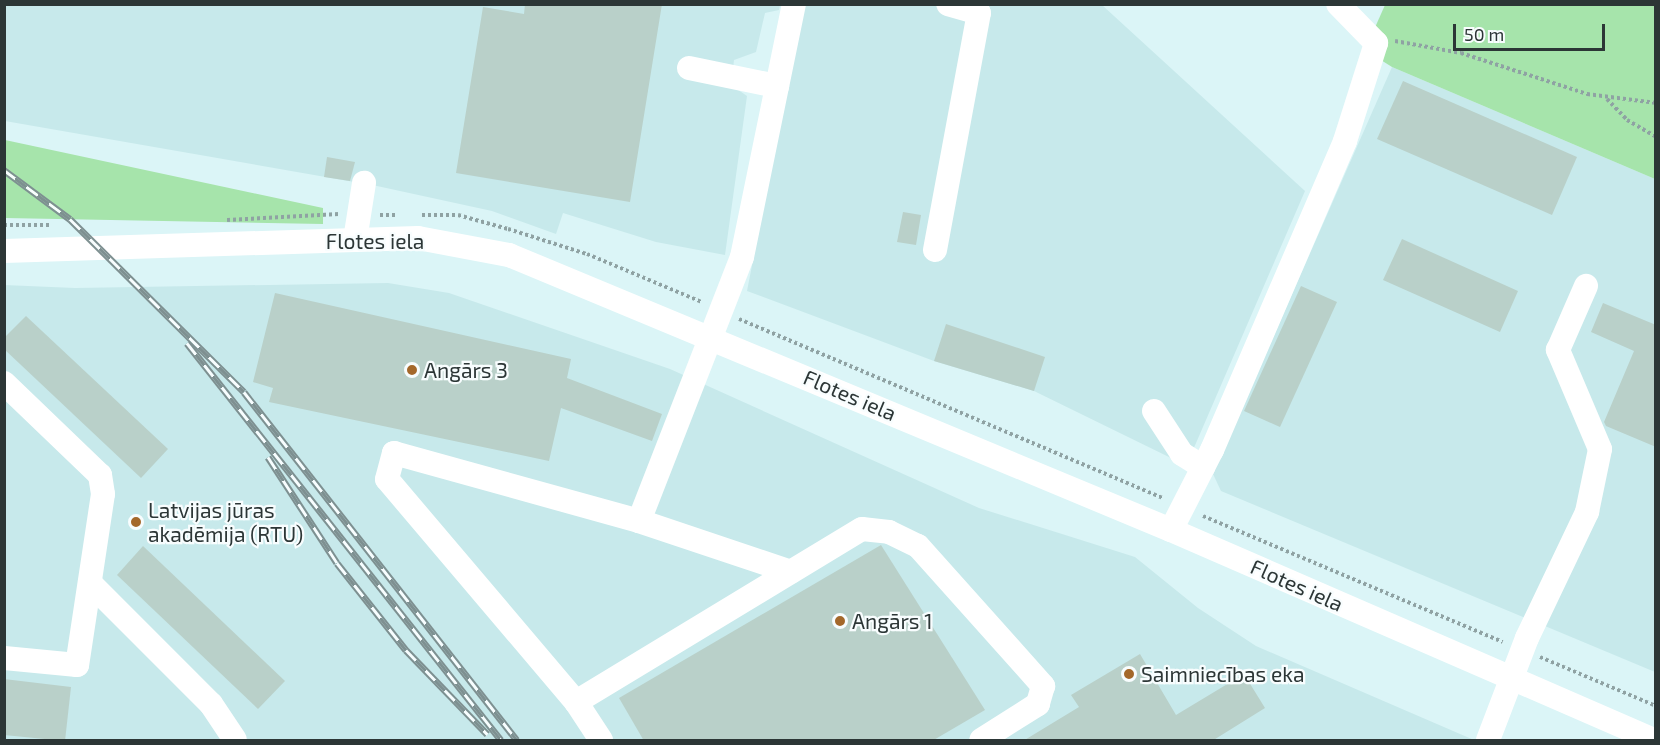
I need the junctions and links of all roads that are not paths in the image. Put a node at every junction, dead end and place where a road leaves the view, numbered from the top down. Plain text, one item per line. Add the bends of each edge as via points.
1 (794, 4) edge
2 (948, 4) edge
3 (1338, 4) edge
4 (689, 68) dead end
5 (777, 86) junction
6 (364, 183) dead end
7 (355, 240) junction
8 (935, 249) dead end
9 (4, 251) edge
10 (1586, 286) dead end
11 (711, 337) junction
12 (4, 383) edge
13 (1154, 411) dead end
14 (1203, 467) junction
15 (639, 521) junction
16 (1171, 530) junction
17 (791, 572) junction
18 (90, 583) junction
19 (4, 658) edge
20 (1514, 679) junction
21 (576, 702) junction
22 (234, 741) edge
23 (602, 741) edge
24 (981, 741) edge
25 (1488, 741) edge
26 (1654, 741) edge

1 - 5 street
2 - 8 street via 979,13
3 - 14 street via 1376,43 1345,141
4 - 5 street
5 - 11 street via 742,257
6 - 7 street
7 - 9 street, Flotes iela
7 - 11 street, Flotes iela via 418,238 509,255
10 - 20 street via 1558,350 1600,449 1587,512 1527,638
11 - 15 street
11 - 16 street, Flotes iela
12 - 18 street via 100,476 103,494
13 - 14 street via 1182,454
14 - 16 street
15 - 17 street
15 - 21 street via 394,453 387,479
16 - 20 street, Flotes iela
17 - 21 street
17 - 24 street via 862,529 889,532 918,546 1043,686 1038,704
18 - 19 street via 77,665
18 - 22 street via 211,704
20 - 25 street
20 - 26 street, Flotes iela
21 - 23 street

